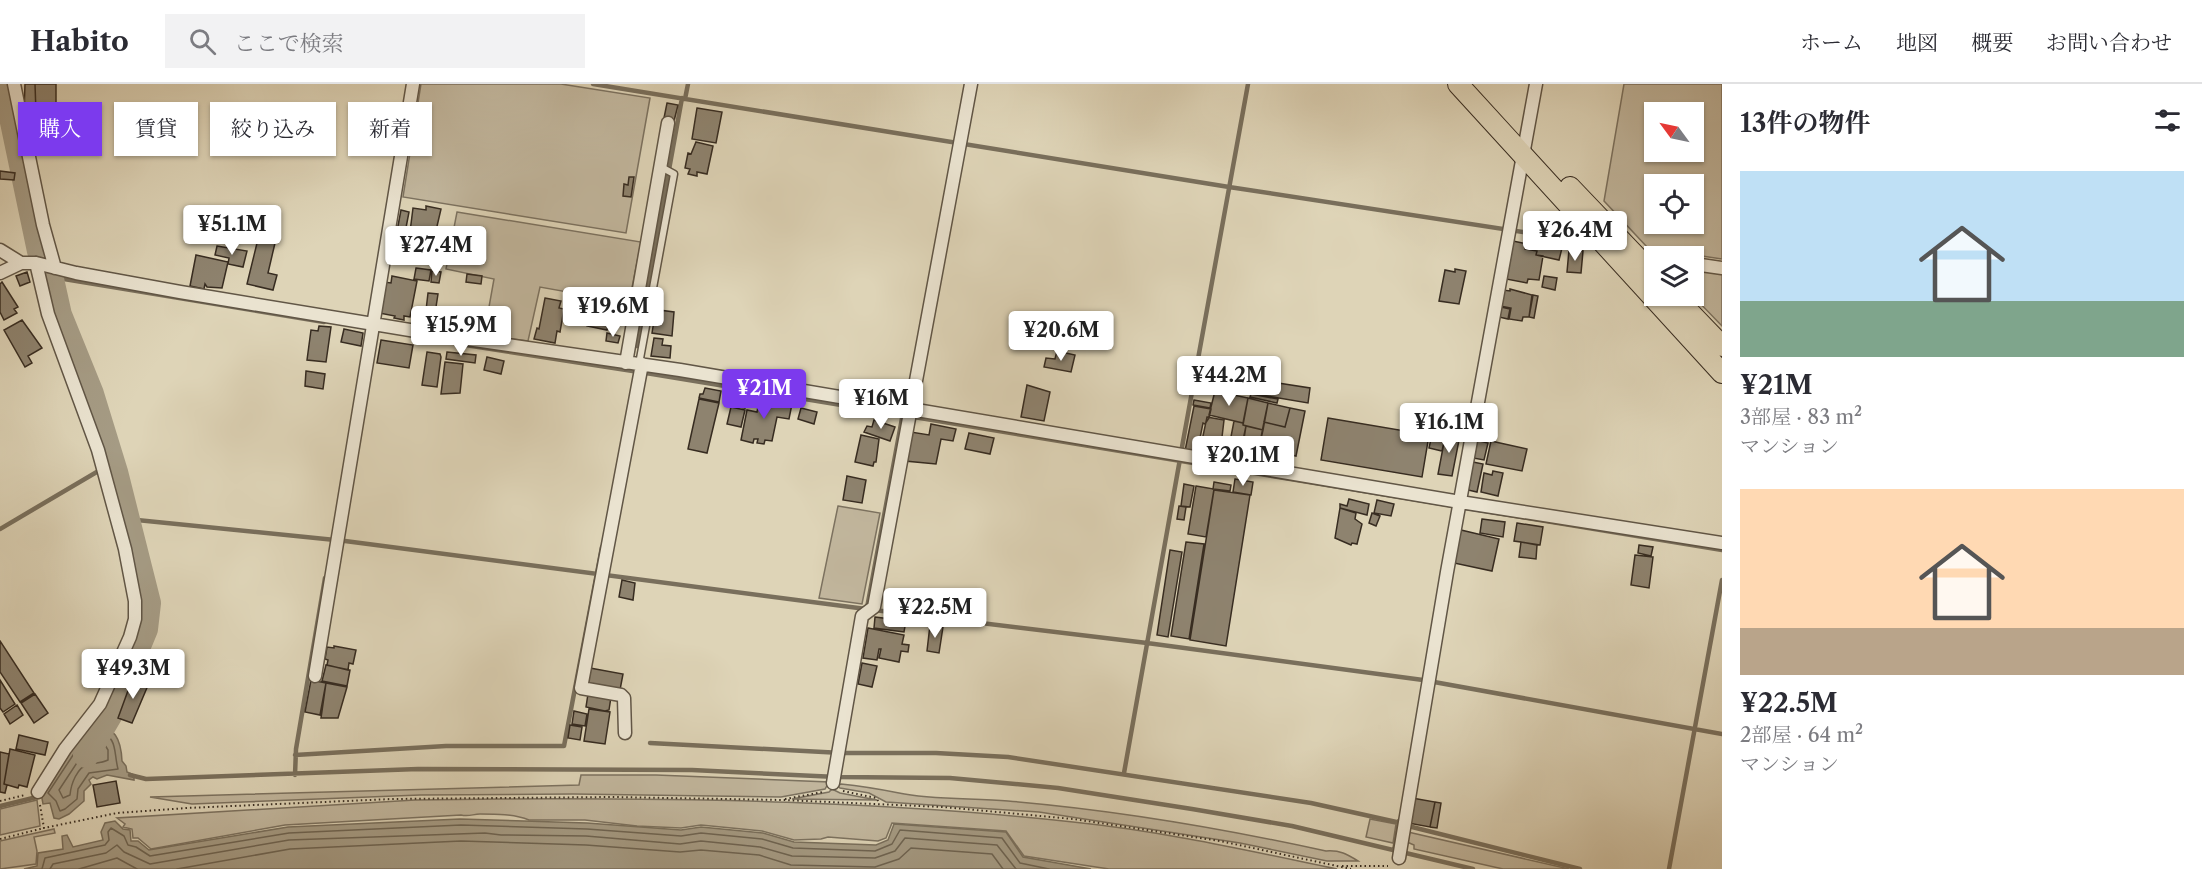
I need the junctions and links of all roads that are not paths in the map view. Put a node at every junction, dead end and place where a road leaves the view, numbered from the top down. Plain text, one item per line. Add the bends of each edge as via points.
1 (14, 84) edge
2 (413, 84) edge
3 (971, 84) edge
4 (1458, 84) edge
5 (1474, 84) edge
6 (1536, 84) edge
7 (668, 123) dead end
8 (1525, 149) junction
9 (0, 250) edge
10 (1644, 260) edge
11 (21, 263) junction
12 (1704, 265) edge
13 (45, 266) junction
14 (1722, 268) edge
15 (0, 273) edge
16 (1684, 306) edge
17 (375, 324) junction
18 (1722, 346) edge
19 (637, 367) junction
20 (1722, 373) edge
21 (908, 414) junction
22 (1459, 506) junction
23 (1722, 543) edge
24 (315, 676) dead end
25 (625, 733) dead end
26 (833, 781) road end
27 (39, 797) road end
28 (1400, 852) road end

1 - 13 street via 43,225
2 - 17 street
3 - 21 street
4 - 8 main road
5 - 8 main road
6 - 8 street
7 - 19 street via 666,170
8 - 10 main road
8 - 20 main road
8 - 22 street
9 - 11 street
11 - 13 street
11 - 15 street
12 - 14 street
13 - 17 street
13 - 27 street via 48,314 103,467 133,582 135,619 100,704 65,748
16 - 18 main road
17 - 19 street
17 - 24 street
19 - 21 street
19 - 25 street via 581,688 624,698
21 - 22 street
21 - 26 street via 874,607 862,616
22 - 23 street
22 - 28 street

